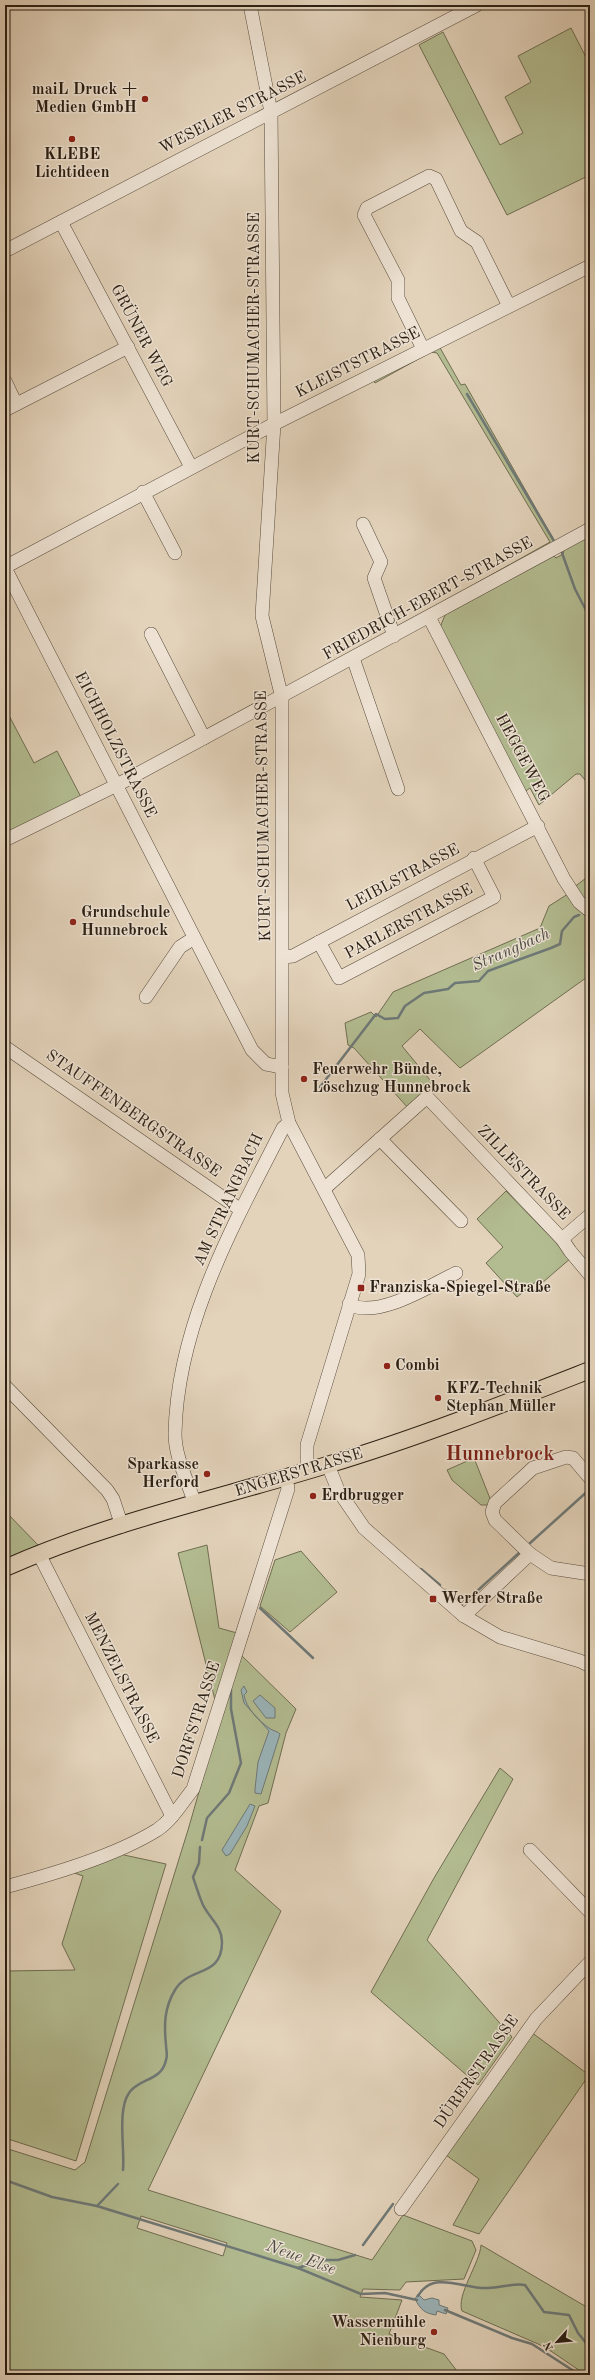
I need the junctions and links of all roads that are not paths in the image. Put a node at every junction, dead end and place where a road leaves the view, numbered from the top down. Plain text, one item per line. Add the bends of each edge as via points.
1 (250, 5) edge
2 (477, 5) edge
3 (271, 112) junction
4 (61, 222) junction
5 (5, 251) edge
6 (590, 266) edge
7 (509, 306) junction
8 (128, 347) junction
9 (424, 349) junction
10 (5, 381) edge
11 (11, 407) edge
12 (274, 424) junction
13 (191, 467) junction
14 (143, 492) junction
15 (363, 524) dead end
16 (590, 529) edge
17 (175, 553) dead end
18 (5, 567) edge
19 (430, 617) junction
20 (151, 634) dead end
21 (394, 636) junction
22 (353, 658) junction
23 (282, 698) junction
24 (204, 738) junction
25 (117, 785) junction
26 (398, 789) dead end
27 (538, 826) junction
28 (5, 840) edge
29 (474, 858) junction
30 (590, 911) edge
31 (194, 938) junction
32 (319, 942) junction
33 (283, 957) junction
34 (146, 997) dead end
35 (5, 1047) edge
36 (282, 1066) junction
37 (289, 1123) junction
38 (380, 1139) junction
39 (324, 1189) junction
40 (242, 1210) junction
41 (590, 1215) edge
42 (460, 1220) dead end
43 (562, 1239) junction
44 (456, 1272) dead end
45 (590, 1275) edge
46 (349, 1304) junction
47 (590, 1370) edge
48 (5, 1386) edge
49 (328, 1465) junction
50 (307, 1471) junction
51 (286, 1477) junction
52 (590, 1478) edge
53 (195, 1504) junction
54 (122, 1526) junction
55 (40, 1554) junction
56 (530, 1554) junction
57 (5, 1568) edge
58 (590, 1574) edge
59 (464, 1616) junction
60 (590, 1666) edge
61 (172, 1816) junction
62 (530, 1850) dead end
63 (5, 1888) edge
64 (590, 1912) edge
65 (590, 1962) edge
66 (401, 2209) dead end

1 - 3 street, KURT-SCHUMACHER-STRASSE
2 - 3 street, WESELER STRASSE
3 - 4 street, WESELER STRASSE
3 - 12 street, KURT-SCHUMACHER-STRASSE
4 - 5 street, WESELER STRASSE
4 - 8 street, GRÜNER WEG
6 - 7 street, KLEISTSTRASSE
7 - 9 street, KLEISTSTRASSE
7 - 9 street via 476,242 461,231 436,179 429,176 367,208 364,215 398,280 398,298
8 - 11 street
8 - 13 street, GRÜNER WEG
9 - 12 street, KLEISTSTRASSE
10 - 11 street
12 - 13 street, KLEISTSTRASSE
12 - 23 street, KURT-SCHUMACHER-STRASSE via 262,616
13 - 14 street, KLEISTSTRASSE
14 - 17 street
14 - 18 street, KLEISTSTRASSE
15 - 21 street via 382,562 374,578
16 - 19 street, FRIEDRICH-EBERT-STRASSE
18 - 25 street, EICHHOLZSTRASSE
19 - 21 street, FRIEDRICH-EBERT-STRASSE
19 - 27 street, HEGGEWEG
20 - 24 street
21 - 22 street, FRIEDRICH-EBERT-STRASSE
22 - 23 street, FRIEDRICH-EBERT-STRASSE
22 - 26 street
23 - 24 street, FRIEDRICH-EBERT-STRASSE
23 - 33 street, KURT-SCHUMACHER-STRASSE
24 - 25 street, FRIEDRICH-EBERT-STRASSE
25 - 28 street, FRIEDRICH-EBERT-STRASSE
25 - 31 street, EICHHOLZSTRASSE
27 - 29 street, LEIBLSTRASSE
27 - 30 street, HEGGEWEG via 564,879 579,902
29 - 32 street, LEIBLSTRASSE
29 - 32 street, PARLERSTRASSE via 494,897 340,978
31 - 34 street via 180,947
31 - 36 street, EICHHOLZSTRASSE via 252,1050 266,1064
32 - 33 street, LEIBLSTRASSE via 293,956
33 - 36 street, KURT-SCHUMACHER-STRASSE
35 - 40 street, STAUFFENBERGSTRASSE
36 - 37 street, KURT-SCHUMACHER-STRASSE via 284,1104
37 - 39 street, KURT-SCHUMACHER-STRASSE
37 - 40 street, AM STRANGBACH via 283,1128
38 - 39 street
38 - 42 street
38 - 43 street, ZILLESTRASSE via 427,1097
39 - 46 street, KURT-SCHUMACHER-STRASSE via 360,1263
40 - 53 street, AM STRANGBACH via 221,1252 185,1351 175,1435 177,1451
41 - 43 street
43 - 45 street, ZILLESTRASSE
44 - 46 street via 388,1306 355,1307
46 - 50 street, KURT-SCHUMACHER-STRASSE via 307,1445
47 - 49 main road, ENGERSTRASSE via 457,1422
48 - 54 street via 107,1490 113,1499
49 - 50 main road, ENGERSTRASSE
49 - 59 street via 338,1490 364,1528
50 - 51 main road, ENGERSTRASSE
51 - 53 main road, ENGERSTRASSE
51 - 61 street, DORFSTRASSE via 288,1489 193,1789
52 - 56 street via 573,1458 566,1457 533,1468 495,1503 492,1512 495,1520
53 - 54 main road, ENGERSTRASSE
54 - 55 main road, ENGERSTRASSE
55 - 57 main road, ENGERSTRASSE
55 - 61 street, MENZELSTRASSE
56 - 58 street via 551,1568
56 - 59 street
59 - 60 street via 500,1637
61 - 63 street, DORFSTRASSE via 157,1829 123,1847 46,1876
62 - 64 street
65 - 66 street, DÜRERSTRASSE via 536,2019

